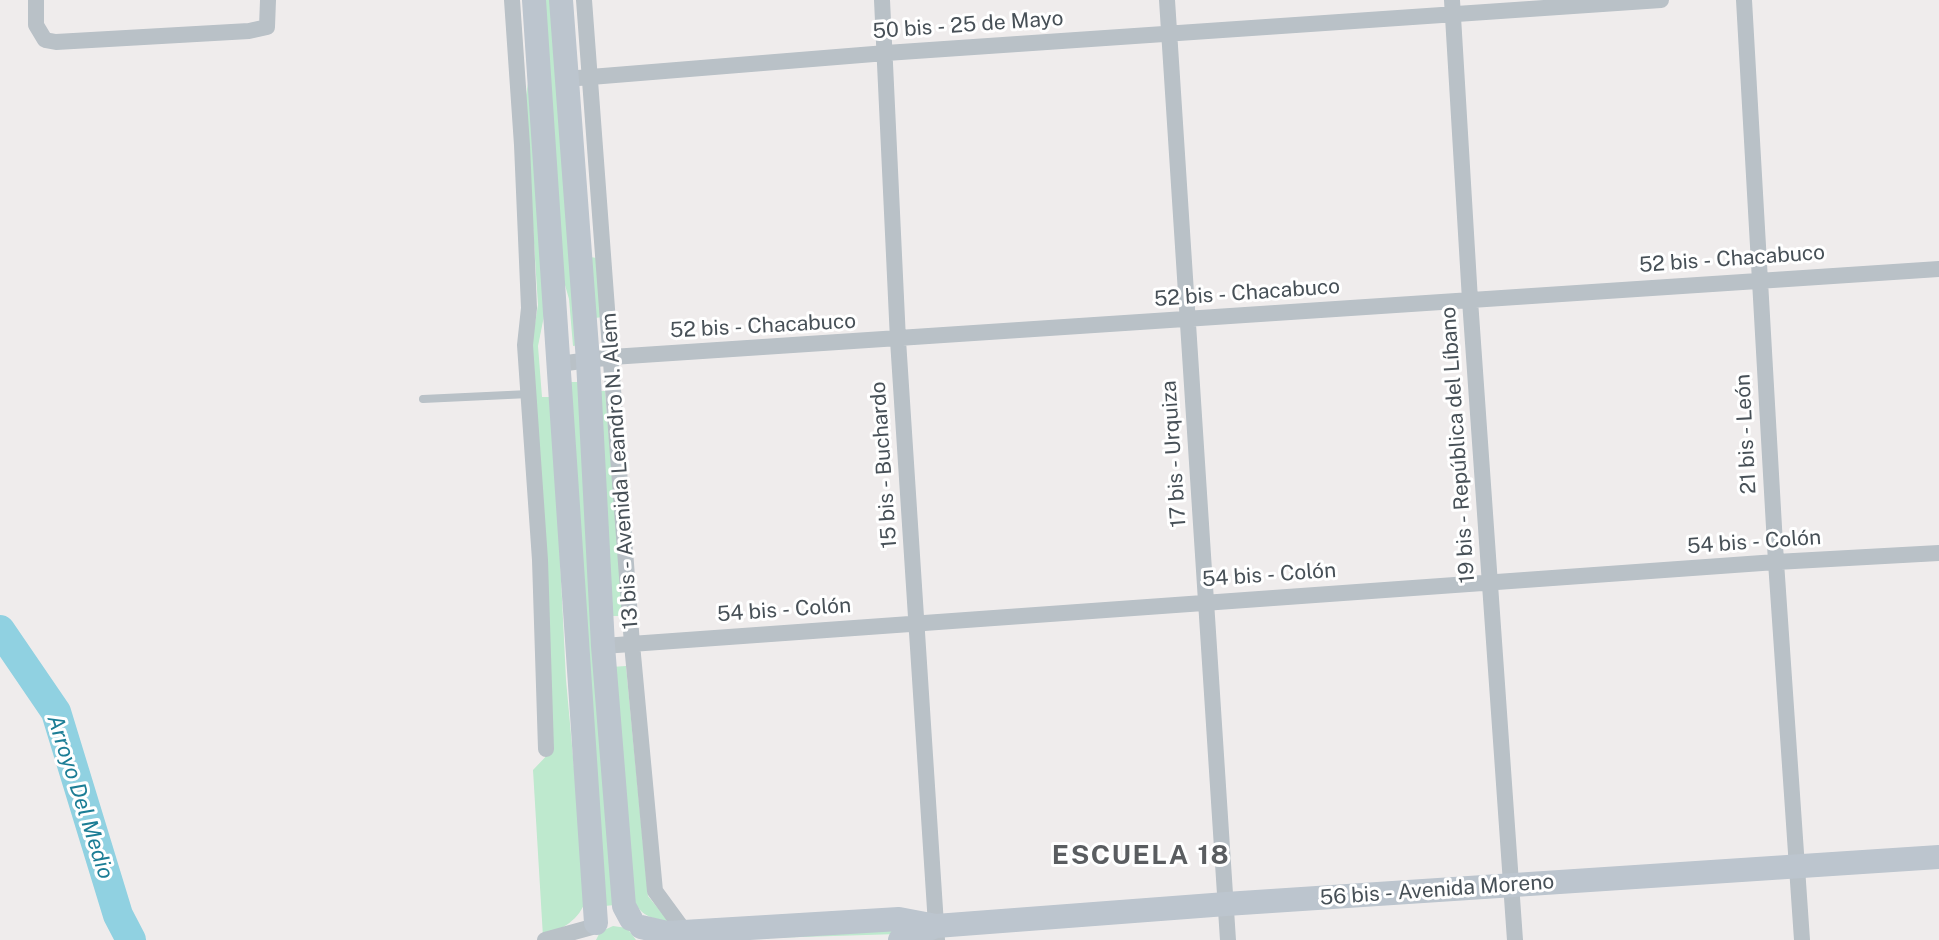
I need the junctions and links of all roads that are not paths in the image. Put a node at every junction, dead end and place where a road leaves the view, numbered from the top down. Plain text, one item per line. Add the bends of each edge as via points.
1 (36, 0) edge
2 (268, 0) edge
3 (512, 0) edge
4 (534, 0) edge
5 (561, 0) edge
6 (584, 0) edge
7 (882, 0) edge
8 (1167, 0) edge
9 (1661, 0) edge
10 (1744, 0) edge
11 (1453, 7) edge
12 (1169, 34) junction
13 (886, 53) junction
14 (577, 78) junction
15 (1939, 269) edge
16 (1761, 280) junction
17 (1470, 300) junction
18 (1186, 320) junction
19 (898, 340) junction
20 (612, 357) junction
21 (588, 361) junction
22 (559, 364) junction
23 (529, 394) junction
24 (423, 399) dead end
25 (1939, 554) edge
26 (1776, 562) junction
27 (1491, 584) junction
28 (1208, 602) junction
29 (918, 622) junction
30 (632, 644) junction
31 (603, 646) junction
32 (546, 749) dead end
33 (1939, 857) edge
34 (1797, 866) junction
35 (1512, 886) junction
36 (1226, 904) junction
37 (640, 929) edge
38 (591, 930) edge
39 (685, 932) junction
40 (936, 933) edge
41 (545, 940) edge
42 (900, 940) edge
43 (1228, 940) edge
44 (1515, 940) edge
45 (1802, 940) edge

1 - 2 street via 36,25 45,40 56,42 267,27
3 - 23 street via 530,308 525,345
4 - 22 main road
5 - 14 main road, 13 bis - Avenida Leandro N. Alem
6 - 14 street, 13 bis - Avenida Leandro N. Alem
7 - 13 street, 15 bis - Buchardo
8 - 12 street, 17 bis - Urquiza
9 - 11 street, 50 bis - 25 de Mayo
10 - 16 street, 21 bis - León
11 - 12 street, 50 bis - 25 de Mayo
11 - 17 street, 19 bis - República del Líbano
12 - 13 street, 50 bis - 25 de Mayo
12 - 18 street, 17 bis - Urquiza
13 - 14 street, 50 bis - 25 de Mayo
13 - 19 street, 15 bis - Buchardo
14 - 20 street, 13 bis - Avenida Leandro N. Alem
14 - 21 main road, 13 bis - Avenida Leandro N. Alem
15 - 16 street, 52 bis - Chacabuco
16 - 17 street, 52 bis - Chacabuco
16 - 26 street, 21 bis - León
17 - 18 street, 52 bis - Chacabuco
17 - 27 street, 19 bis - República del Líbano
18 - 19 street, 52 bis - Chacabuco
18 - 28 street, 17 bis - Urquiza
19 - 20 street, 52 bis - Chacabuco
19 - 29 street, 15 bis - Buchardo
20 - 21 street, 52 bis - Chacabuco
20 - 30 street, 13 bis - Avenida Leandro N. Alem
21 - 22 street, 52 bis - Chacabuco
21 - 31 main road, 13 bis - Avenida Leandro N. Alem
22 - 38 main road
23 - 24 lane
23 - 32 street via 540,560
25 - 26 street, 54 bis - Colón
26 - 27 street, 54 bis - Colón
26 - 34 street, 21 bis - León
27 - 28 street, 54 bis - Colón
27 - 35 street, 19 bis - República del Líbano
28 - 29 street, 54 bis - Colón
28 - 36 street, 17 bis - Urquiza
29 - 30 street, 54 bis - Colón
29 - 40 street, 15 bis - Buchardo
30 - 31 street, 54 bis - Colón
30 - 39 street, 13 bis - Avenida Leandro N. Alem via 655,891
31 - 37 main road, 13 bis - Avenida Leandro N. Alem via 624,906
33 - 34 main road, 56 bis - Avenida Moreno
34 - 35 main road, 56 bis - Avenida Moreno
34 - 45 street, 21 bis - León
35 - 36 main road, 56 bis - Avenida Moreno
35 - 44 street, 19 bis - República del Líbano
36 - 40 main road, 56 bis - Avenida Moreno
36 - 43 street, 17 bis - Urquiza
37 - 38 main road, 56 bis - Avenida Moreno via 610,916
37 - 39 main road, 56 bis - Avenida Moreno
38 - 41 street
39 - 40 main road, 56 bis - Avenida Moreno via 899,919
40 - 42 main road, 56 bis - Avenida Moreno

